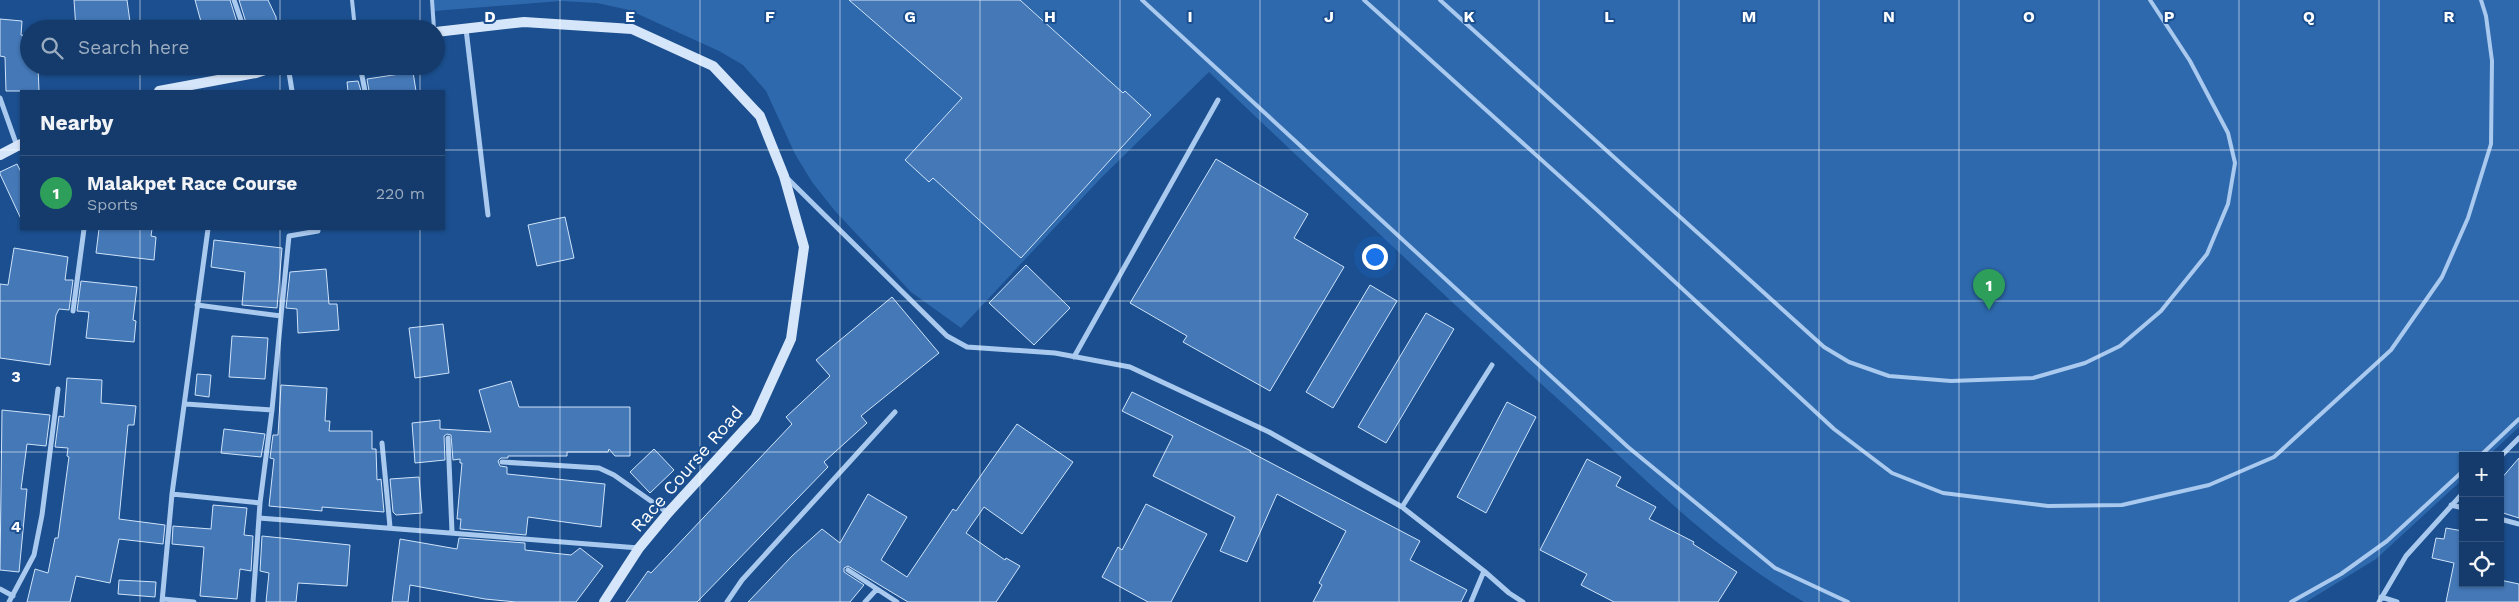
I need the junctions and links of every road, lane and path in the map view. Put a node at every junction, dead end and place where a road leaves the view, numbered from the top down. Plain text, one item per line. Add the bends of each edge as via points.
1 (234, 0) edge
2 (352, 0) edge
3 (432, 0) edge
4 (1142, 0) edge
5 (1364, 0) edge
6 (1440, 0) edge
7 (2150, 0) edge
8 (2482, 0) edge
9 (241, 20) edge
10 (354, 20) edge
11 (434, 20) edge
12 (466, 28) junction
13 (445, 29) edge
14 (232, 75) edge
15 (289, 75) edge
16 (362, 75) edge
17 (164, 90) edge
18 (292, 90) edge
19 (365, 90) edge
20 (0, 98) edge
21 (1218, 100) dead end
22 (19, 145) edge
23 (0, 155) edge
24 (784, 176) junction
25 (488, 215) dead end
26 (84, 230) edge
27 (208, 230) edge
28 (318, 230) edge
29 (197, 305) junction
30 (73, 310) dead end
31 (281, 316) junction
32 (1074, 357) junction
33 (1492, 365) dead end
34 (58, 389) dead end
35 (186, 404) junction
36 (272, 410) junction
37 (895, 412) dead end
38 (2519, 419) edge
39 (448, 438) dead end
40 (2519, 438) edge
41 (382, 443) dead end
42 (2484, 452) edge
43 (2504, 453) edge
44 (502, 462) dead end
45 (2459, 475) edge
46 (172, 494) junction
47 (2459, 497) edge
48 (260, 503) junction
49 (2450, 505) junction
50 (1402, 507) junction
51 (2459, 507) edge
52 (668, 513) junction
53 (259, 518) junction
54 (2504, 519) edge
55 (2519, 524) edge
56 (390, 527) junction
57 (452, 532) junction
58 (640, 548) junction
59 (848, 570) dead end
60 (1484, 571) junction
61 (0, 589) edge
62 (877, 589) junction
63 (13, 596) junction
64 (162, 600) edge
65 (2380, 600) edge
66 (10, 602) edge
67 (194, 602) edge
68 (253, 602) edge
69 (604, 602) edge
70 (728, 602) edge
71 (865, 602) edge
72 (897, 602) edge
73 (1470, 602) edge
74 (1523, 602) edge
75 (1848, 602) edge
76 (2291, 602) edge
77 (2397, 602) edge

1 - 9 street
2 - 10 lane
3 - 11 lane
4 - 75 lane via 1628,447 1775,568
5 - 8 lane via 1834,430 1892,473 1943,493 2048,506 2122,505 2209,485 2274,457 2391,350 2442,277 2468,218 2491,144 2492,62
6 - 7 lane via 1824,347 1849,362 1888,376 1951,381 2033,378 2085,363 2120,346 2161,310 2206,254 2228,204 2235,163 2228,134 2190,61
12 - 13 street, Race Course Road
12 - 24 street, Race Course Road via 524,22 632,29 713,66 760,116
12 - 25 street
14 - 17 street
15 - 18 street
16 - 19 street
20 - 22 street
21 - 32 street
22 - 23 street
24 - 32 street via 947,336 967,347
24 - 52 street, Race Course Road via 804,247 791,339 755,418
26 - 30 street
27 - 29 street
28 - 31 street via 289,236
29 - 31 street
29 - 35 street
31 - 36 street
32 - 50 street via 1130,368 1269,432
33 - 50 street
34 - 63 street via 34,555
35 - 36 street
35 - 46 street
36 - 48 street
37 - 70 street via 742,580
38 - 42 lane
39 - 57 street
40 - 43 street
41 - 56 street
44 - 52 street via 599,468
45 - 76 lane via 2387,541 2341,574
46 - 48 street
46 - 64 street
47 - 49 street
48 - 53 street
49 - 51 street
49 - 65 street via 2406,556
50 - 60 street
52 - 58 street, Race Course Road
53 - 56 street
53 - 68 street
54 - 55 street
56 - 57 street
57 - 58 street
58 - 69 street, Race Course Road
59 - 62 street
60 - 73 street
60 - 74 street
61 - 63 street
62 - 71 street
62 - 72 street
63 - 66 street
64 - 67 street
65 - 77 street

